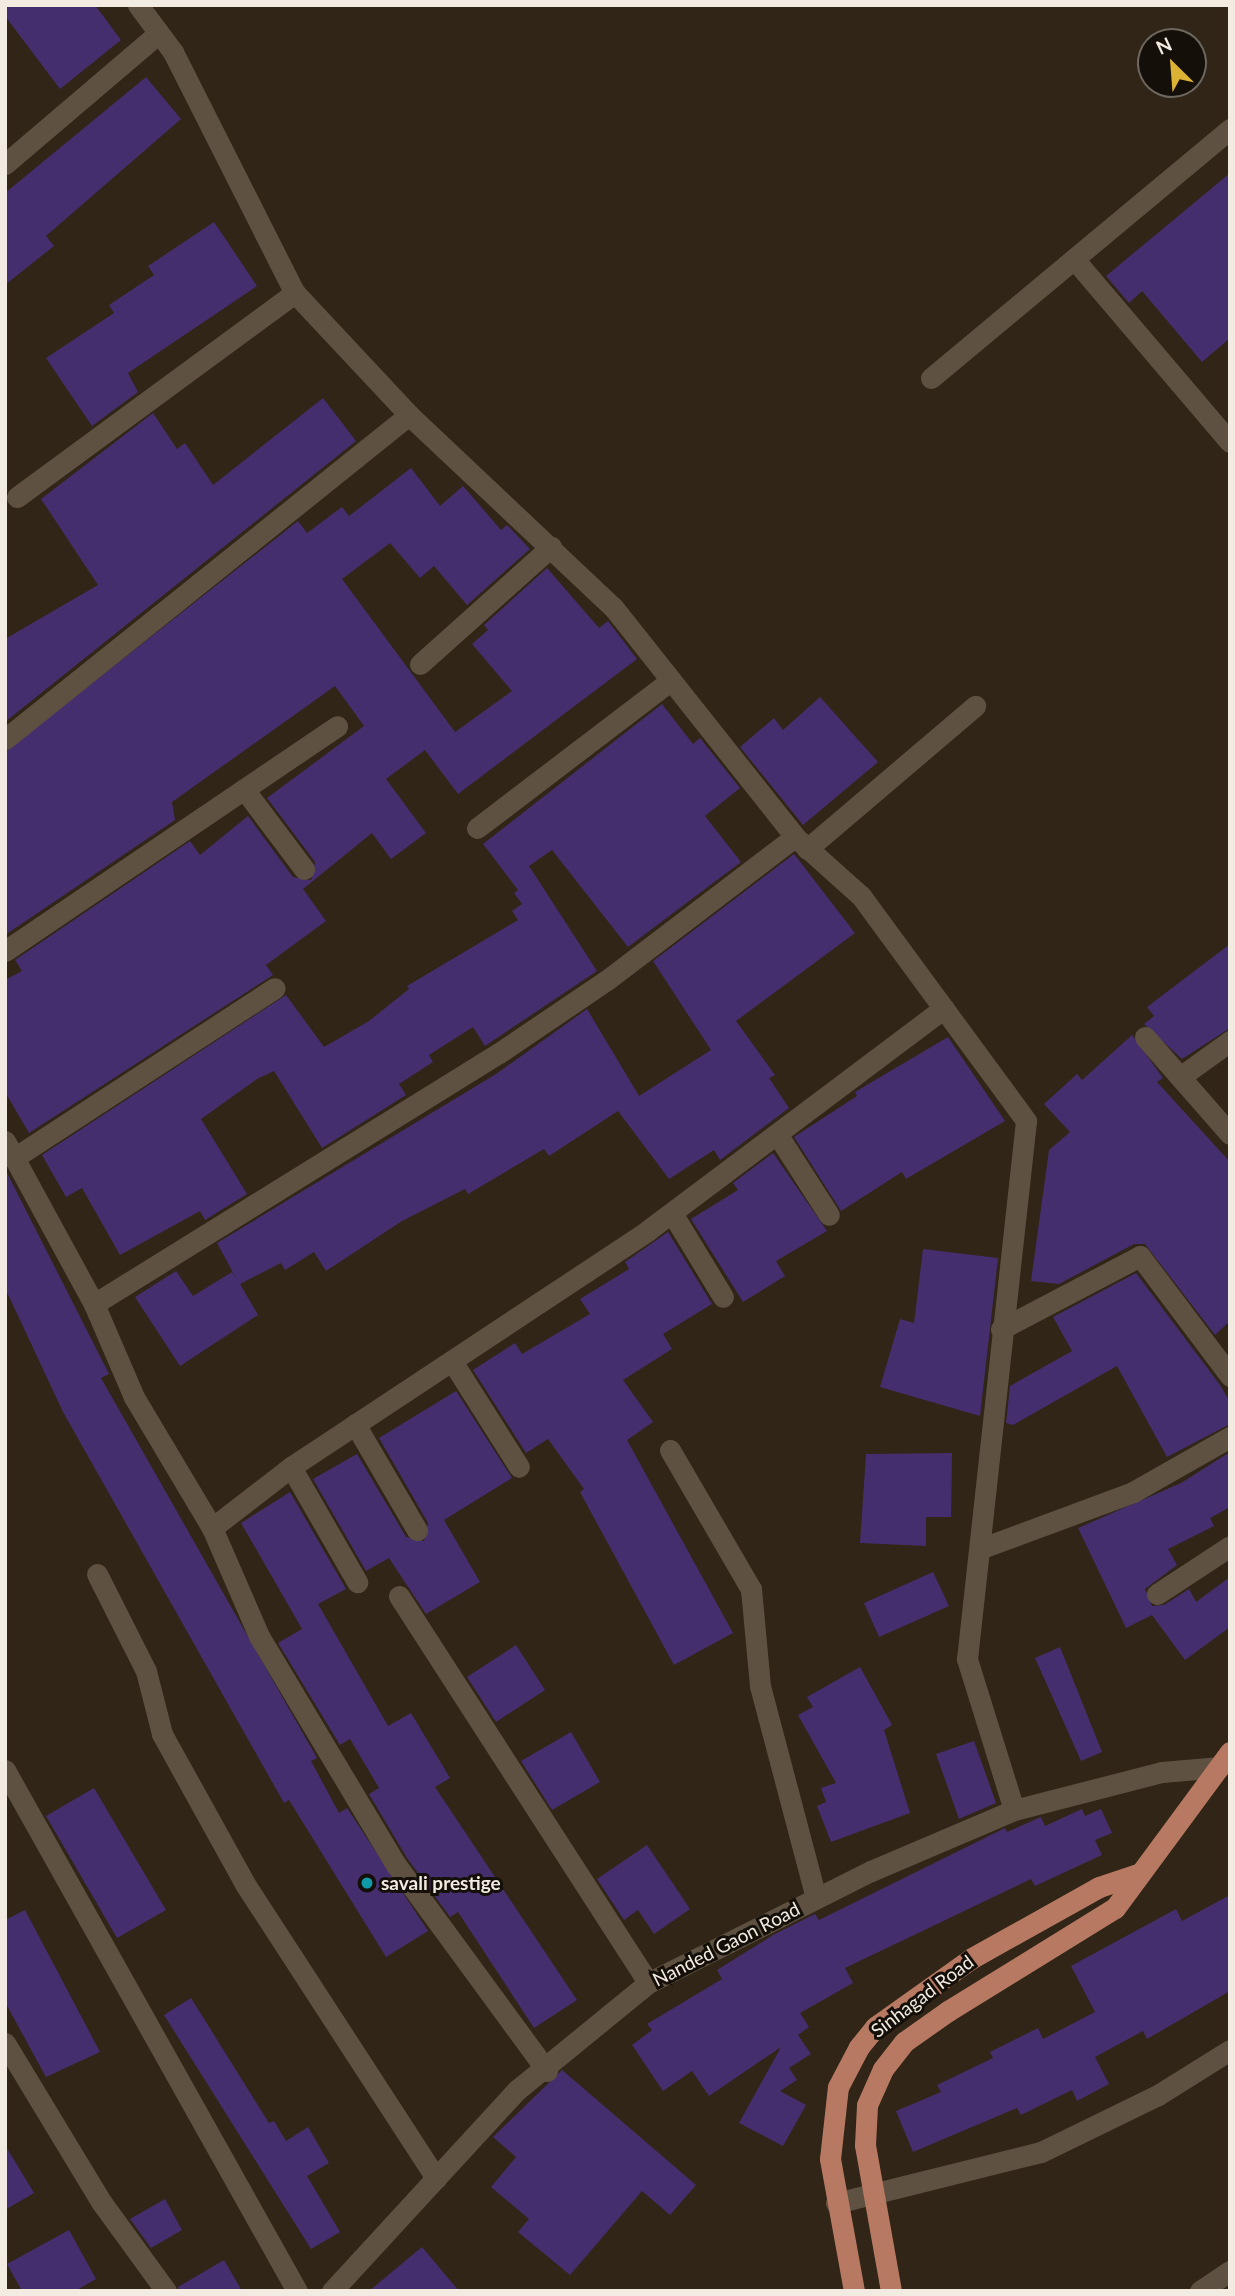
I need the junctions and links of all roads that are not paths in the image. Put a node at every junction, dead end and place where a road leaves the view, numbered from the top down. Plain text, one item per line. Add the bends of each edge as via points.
1 (138, 5) edge
2 (159, 33) junction
3 (1230, 129) edge
4 (5, 164) edge
5 (1074, 258) junction
6 (295, 293) junction
7 (931, 378) dead end
8 (409, 415) junction
9 (1230, 442) edge
10 (17, 497) dead end
11 (551, 547) junction
12 (420, 664) dead end
13 (671, 680) junction
14 (975, 706) dead end
15 (337, 726) dead end
16 (5, 739) edge
17 (244, 789) junction
18 (477, 828) dead end
19 (801, 843) junction
20 (304, 869) dead end
21 (5, 951) edge
22 (275, 988) dead end
23 (944, 1008) junction
24 (1145, 1037) dead end
25 (1230, 1041) edge
26 (1180, 1077) junction
27 (777, 1134) junction
28 (1230, 1134) edge
29 (10, 1150) edge
30 (672, 1213) junction
31 (829, 1215) dead end
32 (723, 1297) dead end
33 (94, 1304) junction
34 (1001, 1329) junction
35 (452, 1360) junction
36 (1230, 1376) edge
37 (355, 1424) junction
38 (1230, 1437) edge
39 (670, 1450) dead end
40 (290, 1467) junction
41 (519, 1467) dead end
42 (212, 1528) junction
43 (417, 1530) dead end
44 (1230, 1546) edge
45 (982, 1548) junction
46 (97, 1574) dead end
47 (357, 1582) dead end
48 (1157, 1594) dead end
49 (399, 1596) dead end
50 (1225, 1759) edge
51 (5, 1770) edge
52 (1014, 1810) junction
53 (1138, 1874) junction
54 (816, 1898) junction
55 (648, 1983) junction
56 (5, 2043) edge
57 (1230, 2050) edge
58 (547, 2071) junction
59 (436, 2178) junction
60 (870, 2194) junction
61 (836, 2203) junction
62 (1230, 2271) edge
63 (890, 2281) edge
64 (853, 2284) edge
65 (166, 2291) edge
66 (297, 2291) edge
67 (332, 2291) edge
68 (1199, 2291) edge

1 - 2 street
2 - 4 street
2 - 6 street
3 - 5 street
5 - 7 street
5 - 9 street
6 - 8 street
6 - 10 street
8 - 11 street
8 - 16 street
11 - 12 street
11 - 13 street via 613,607
13 - 18 street
13 - 19 street
14 - 19 street
15 - 17 street
17 - 20 street
17 - 21 street
19 - 23 street via 861,896
19 - 33 street via 499,1053
22 - 29 street
23 - 27 street
23 - 34 street via 1026,1121
24 - 26 street
25 - 26 street
26 - 28 street
27 - 30 street
27 - 31 street
29 - 33 street
30 - 32 street
30 - 35 street
33 - 42 street via 134,1397
34 - 36 street via 1140,1256
34 - 45 street
35 - 37 street
35 - 41 street
37 - 40 street
37 - 43 street
38 - 45 street via 1133,1492
39 - 54 street via 751,1589 760,1686
40 - 42 street
40 - 47 street
42 - 58 street via 259,1636 396,1865
44 - 48 street
45 - 52 street via 967,1659
46 - 59 street via 146,1671 162,1734 233,1861
49 - 55 street
50 - 52 street, Nanded Gaon Road
50 - 53 main road, Sinhagad Road
51 - 66 street
52 - 54 street, Nanded Gaon Road
53 - 60 main road, Sinhagad Road via 1115,1908 904,2042 883,2069 867,2105
53 - 61 main road, Sinhagad Road via 1050,1912 972,1958 875,2027 845,2068 832,2111 830,2159
54 - 55 street, Nanded Gaon Road
55 - 58 street, Nanded Gaon Road
56 - 65 street via 102,2203
57 - 60 street via 1158,2095 1041,2152
58 - 59 street, Nanded Gaon Road via 517,2090
59 - 67 street, Nanded Gaon Road
60 - 61 street
60 - 63 main road, Sinhagad Road
61 - 64 main road, Sinhagad Road
62 - 68 street

